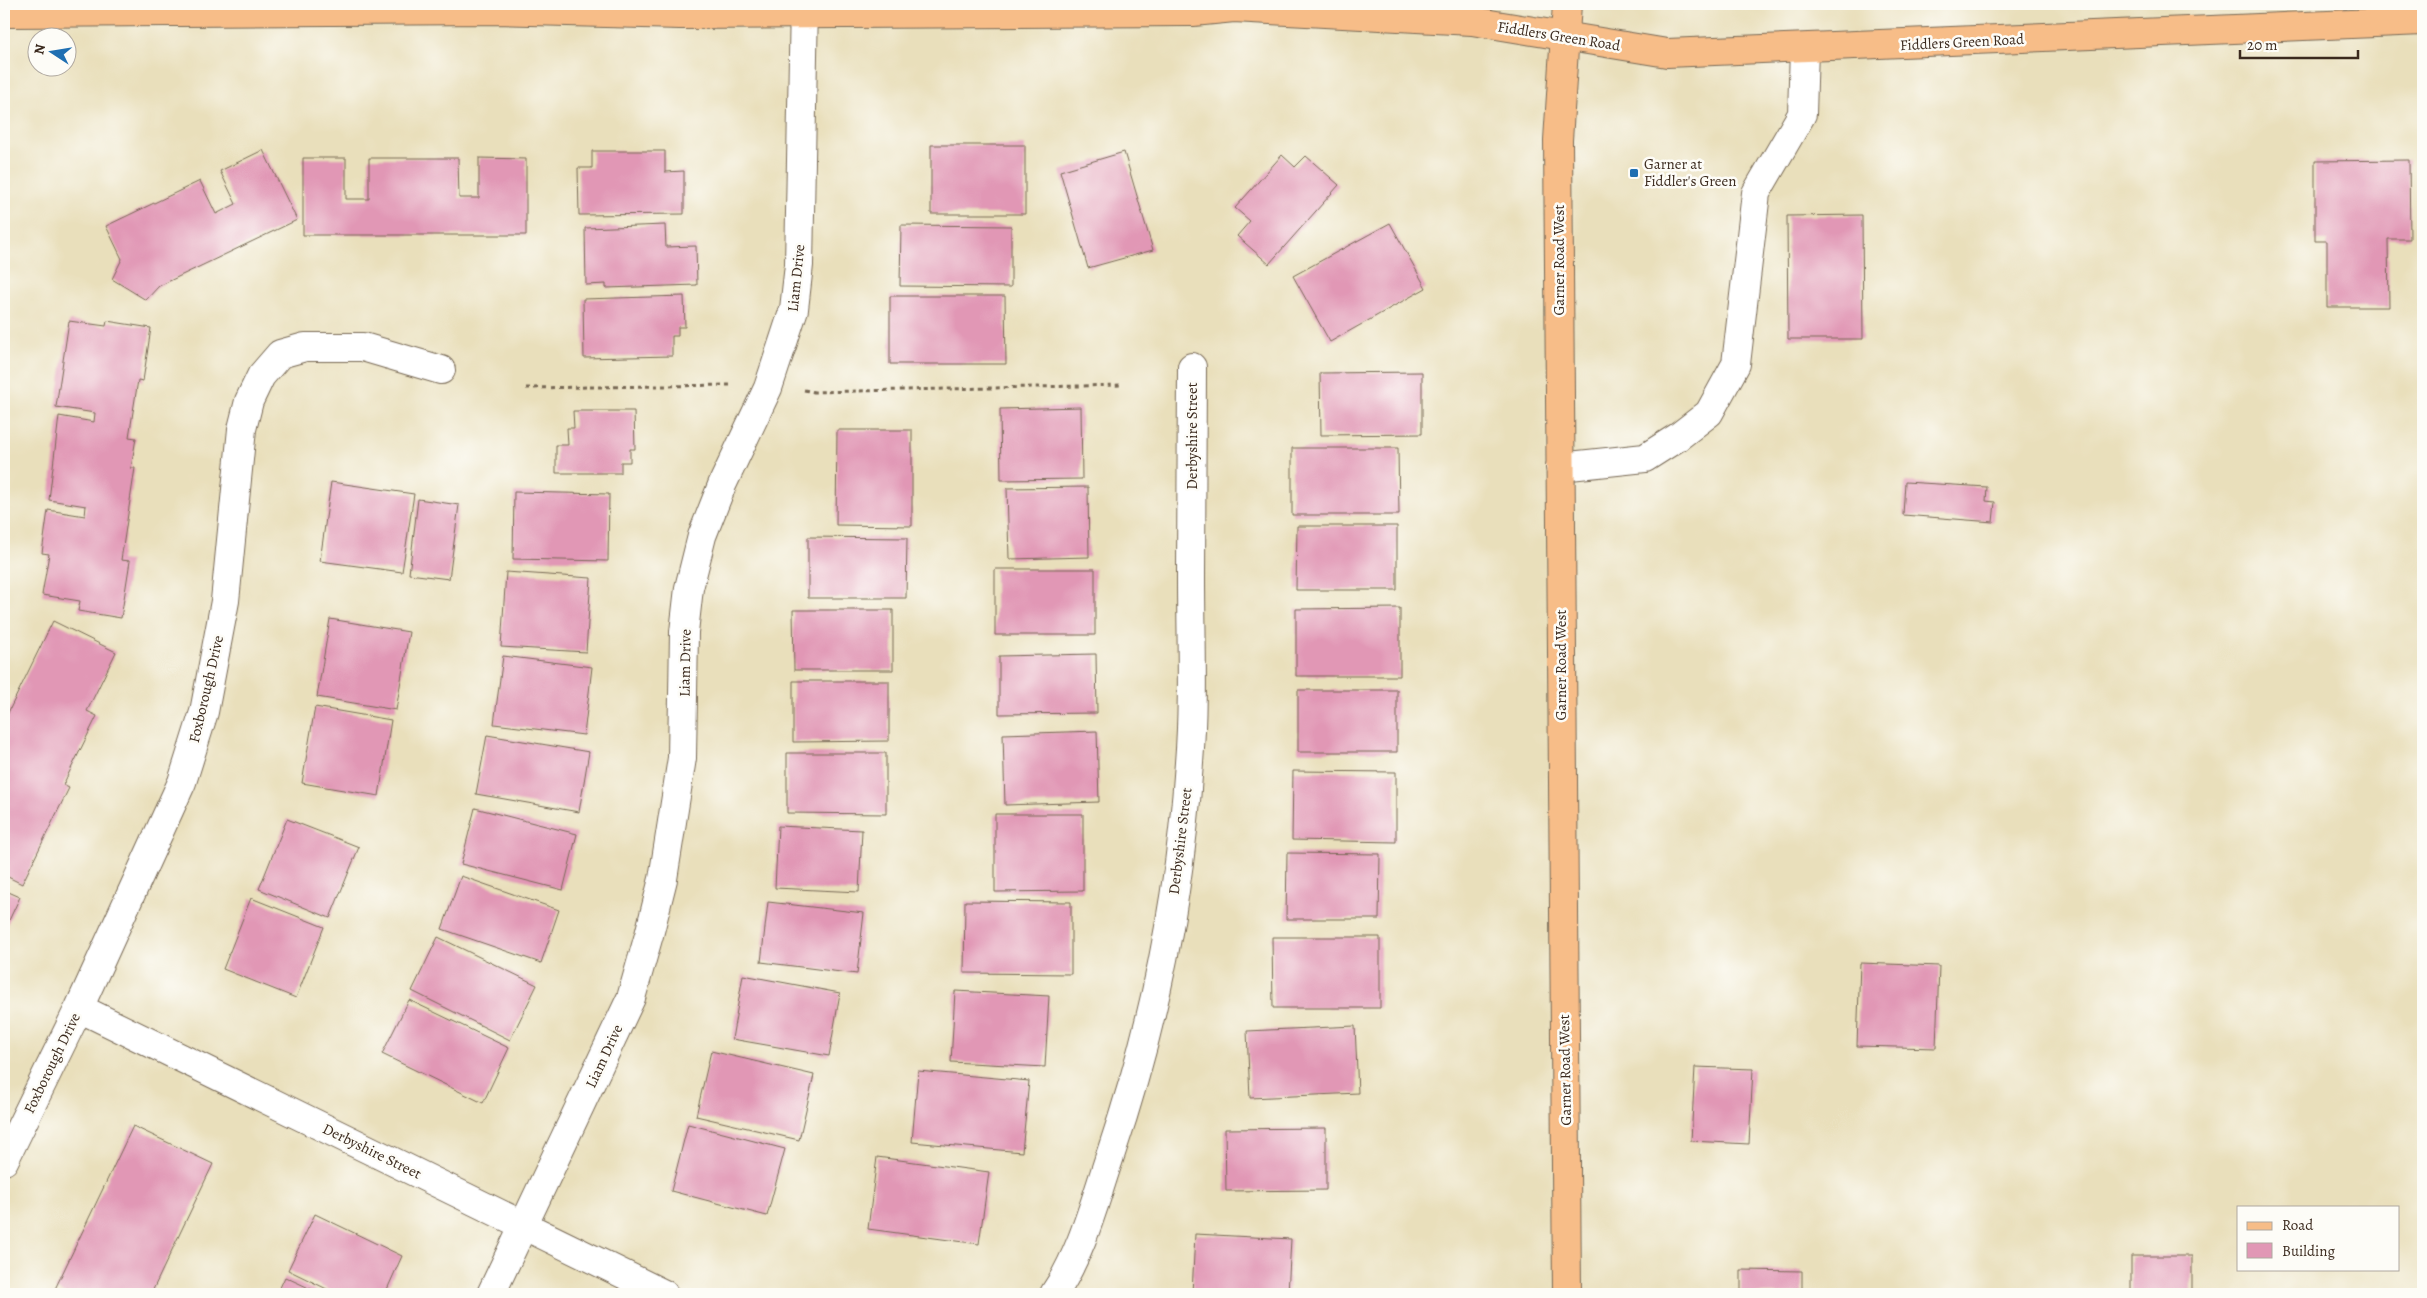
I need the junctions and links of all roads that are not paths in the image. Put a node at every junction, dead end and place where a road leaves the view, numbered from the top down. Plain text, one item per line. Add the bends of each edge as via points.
1 (1567, 4) edge
2 (804, 9) edge
3 (4, 13) edge
4 (2423, 21) edge
5 (1565, 37) junction
6 (1804, 49) junction
7 (1192, 367) dead end
8 (441, 370) dead end
9 (1560, 467) junction
10 (79, 1008) junction
11 (4, 1161) edge
12 (525, 1225) junction
13 (491, 1294) edge
14 (664, 1294) edge
15 (1054, 1294) edge
16 (1567, 1294) edge

1 - 5 main road, Garner Road West
2 - 3 main road, Fiddlers Green Road via 680,15 495,10
2 - 5 main road, Fiddlers Green Road via 1192,12 1234,8 1472,22
2 - 12 street, Liam Drive via 799,265 794,309 768,388 722,485 702,536 689,588 684,632 682,758 663,880 634,989
4 - 6 main road, Fiddlers Green Road
5 - 6 main road, Fiddlers Green Road via 1667,53
5 - 9 main road, Garner Road West via 1558,140
6 - 9 street via 1802,114 1756,193 1736,364 1710,413 1645,458
7 - 15 street, Derbyshire Street via 1189,762 1168,937 1154,1010 1132,1091 1086,1226 1066,1277
8 - 10 street, Foxborough Drive via 363,347 305,347 280,354 260,376 242,429 225,601 204,712 182,782
9 - 16 main road, Garner Road West
10 - 11 street, Foxborough Drive
10 - 12 street, Derbyshire Street
12 - 13 street, Liam Drive
12 - 14 street, Derbyshire Street

